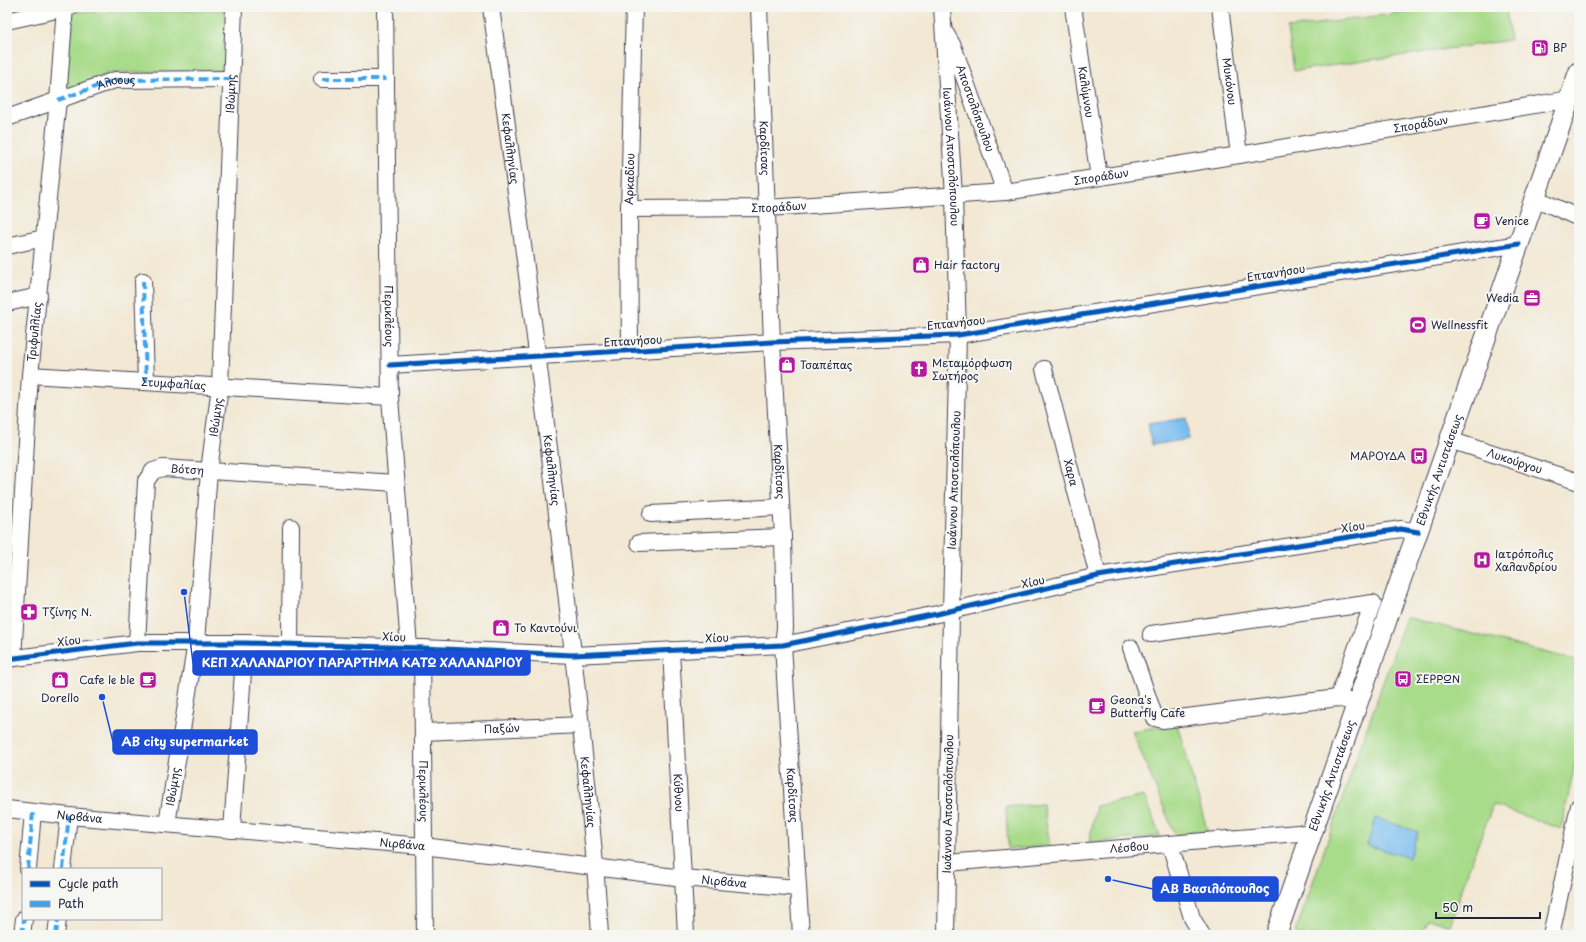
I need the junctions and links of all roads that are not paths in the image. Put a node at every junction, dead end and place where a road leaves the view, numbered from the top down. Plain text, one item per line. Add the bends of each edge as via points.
1 (67, 7) edge
2 (234, 7) edge
3 (385, 7) edge
4 (491, 7) edge
5 (634, 7) edge
6 (759, 7) edge
7 (933, 7) edge
8 (942, 7) edge
9 (1073, 7) edge
10 (1220, 7) edge
11 (7, 21) edge
12 (942, 26) junction
13 (1579, 72) edge
14 (231, 79) junction
15 (322, 79) dead end
16 (386, 79) junction
17 (1570, 99) junction
18 (58, 100) junction
19 (7, 118) edge
20 (1239, 155) junction
21 (1099, 177) junction
22 (1005, 192) junction
23 (954, 196) junction
24 (1535, 198) junction
25 (767, 208) junction
26 (629, 209) junction
27 (1579, 218) edge
28 (44, 238) junction
29 (1519, 244) junction
30 (7, 246) edge
31 (143, 281) dead end
32 (39, 296) junction
33 (7, 303) edge
34 (958, 335) junction
35 (772, 342) junction
36 (630, 351) junction
37 (538, 356) junction
38 (390, 365) junction
39 (1044, 369) dead end
40 (30, 375) junction
41 (146, 382) junction
42 (220, 386) junction
43 (390, 397) junction
44 (1450, 440) junction
45 (209, 471) junction
46 (1579, 482) edge
47 (396, 483) junction
48 (781, 507) junction
49 (651, 514) dead end
50 (291, 527) dead end
51 (1418, 532) junction
52 (782, 536) junction
53 (639, 543) dead end
54 (1098, 576) junction
55 (1382, 606) junction
56 (951, 611) junction
57 (1151, 634) dead end
58 (196, 642) junction
59 (137, 643) junction
60 (245, 643) junction
61 (290, 644) junction
62 (783, 645) junction
63 (415, 648) junction
64 (1131, 648) dead end
65 (671, 650) junction
66 (573, 655) junction
67 (10, 658) edge
68 (1338, 698) junction
69 (1357, 704) junction
70 (582, 725) junction
71 (423, 732) junction
72 (1579, 806) edge
73 (7, 809) edge
74 (33, 812) junction
75 (69, 816) junction
76 (167, 824) junction
77 (232, 830) junction
78 (1576, 834) edge
79 (1311, 837) junction
80 (1170, 844) junction
81 (423, 846) junction
82 (947, 863) junction
83 (28, 868) edge
84 (63, 868) edge
85 (596, 868) junction
86 (683, 878) junction
87 (798, 888) junction
88 (24, 920) edge
89 (58, 920) edge
90 (22, 935) edge
91 (56, 935) edge
92 (425, 935) edge
93 (600, 935) edge
94 (686, 935) edge
95 (801, 935) edge
96 (946, 935) edge
97 (1202, 935) edge
98 (1276, 935) edge
99 (1551, 935) edge

1 - 11 street
1 - 18 street, Τριφυλλίας
2 - 14 street, Ιθώμης
3 - 16 street, Περικλέους
4 - 37 street, Κεφαλληνίας
5 - 26 street, Αρκαδίου
6 - 25 street, Καρδίτσας
7 - 12 street, Ιωάννου Αποστολόπουλου
8 - 12 street, Ιωάννου Αποστολόπουλου
9 - 21 street, Καλύμνου
10 - 20 street, Μυκόνου
12 - 22 street, Αποστολόπουλου via 953,46
12 - 23 street, Ιωάννου Αποστολόπουλου
13 - 17 main road, Εθνικής Αντιστάσεως
14 - 18 street, Άλσους via 115,80
14 - 42 street, Ιθώμης
15 - 16 street
16 - 38 street, Περικλέους
17 - 20 street, Σποράδων
17 - 24 main road, Εθνικής Αντιστάσεως
18 - 19 street, Άλσους
18 - 28 street, Τριφυλλίας
20 - 21 street, Σποράδων
21 - 22 street, Σποράδων
22 - 23 street, Σποράδων
23 - 25 street, Σποράδων
23 - 34 street, Ιωάννου Αποστολόπουλου
24 - 27 street
24 - 29 main road, Εθνικής Αντιστάσεως
25 - 26 street, Σποράδων
25 - 35 street, Καρδίτσας
26 - 36 street, Αρκαδίου
28 - 30 street
28 - 32 street, Τριφυλλίας
29 - 34 street, Επτανήσου
29 - 44 main road, Εθνικής Αντιστάσεως
31 - 41 street
32 - 33 street
32 - 40 street, Τριφυλλίας
34 - 35 street, Επτανήσου
34 - 56 street, Ιωάννου Αποστολόπουλου
35 - 36 street, Επτανήσου
35 - 48 street, Καρδίτσας
36 - 37 street, Επτανήσου
37 - 38 street, Επτανήσου
37 - 66 street, Κεφαλληνίας
38 - 43 street, Περικλέους
39 - 54 street, Χαρα
40 - 41 street, Στυμφαλίας
40 - 67 street, Τριφυλλίας
41 - 42 street, Στυμφαλίας
42 - 43 street, Στυμφαλίας
42 - 45 street, Ιθώμης
43 - 47 street, Περικλέους
44 - 46 street, Λυκούργου
44 - 51 main road, Εθνικής Αντιστάσεως
45 - 47 street, Βότση
45 - 58 street, Ιθώμης
45 - 59 street, Βότση via 163,468 153,471 146,481
47 - 63 street, Περικλέους
48 - 49 street
48 - 52 street, Καρδίτσας
50 - 61 street
51 - 54 street, Χίου via 1401,530
51 - 55 main road, Εθνικής Αντιστάσεως
52 - 53 street
52 - 62 street, Καρδίτσας via 785,628
54 - 56 street, Χίου
55 - 57 street
55 - 68 street
55 - 69 main road, Εθνικής Αντιστάσεως
56 - 62 street, Χίου
56 - 82 street, Ιωάννου Αποστολόπουλου
58 - 59 street, Χίου
58 - 60 street, Χίου
58 - 76 street, Ιθώμης
59 - 67 street, Χίου
60 - 61 street, Χίου
60 - 77 street
61 - 63 street, Χίου
62 - 65 street, Χίου
62 - 87 street, Καρδίτσας
63 - 66 street, Χίου
63 - 71 street, Περικλέους
64 - 68 street via 1155,718 1163,720
65 - 66 street, Χίου
65 - 86 street, Κύθνου
66 - 70 street, Κεφαλληνίας
68 - 69 street
69 - 79 main road, Εθνικής Αντιστάσεως
70 - 71 street, Παξών
70 - 85 street, Κεφαλληνίας
71 - 81 street, Περικλέους
72 - 78 street
73 - 74 street, Νιρβάνα
74 - 75 street, Νιρβάνα
74 - 83 street
75 - 76 street, Νιρβάνα
75 - 84 street
76 - 77 street, Νιρβάνα
77 - 81 street, Νιρβάνα
78 - 99 street
79 - 80 street, Λέσβου via 1298,833
79 - 98 main road, Εθνικής Αντιστάσεως
80 - 82 street, Λέσβου
80 - 97 street via 1192,918
81 - 85 street, Νιρβάνα
81 - 92 street, Περικλέους
82 - 96 street, Ιωάννου Αποστολόπουλου
85 - 86 street, Νιρβάνα
85 - 93 street, Κεφαλληνίας
86 - 87 street, Νιρβάνα
86 - 94 street, Κύθνου
87 - 95 street, Καρδίτσας
88 - 90 street
89 - 91 street

